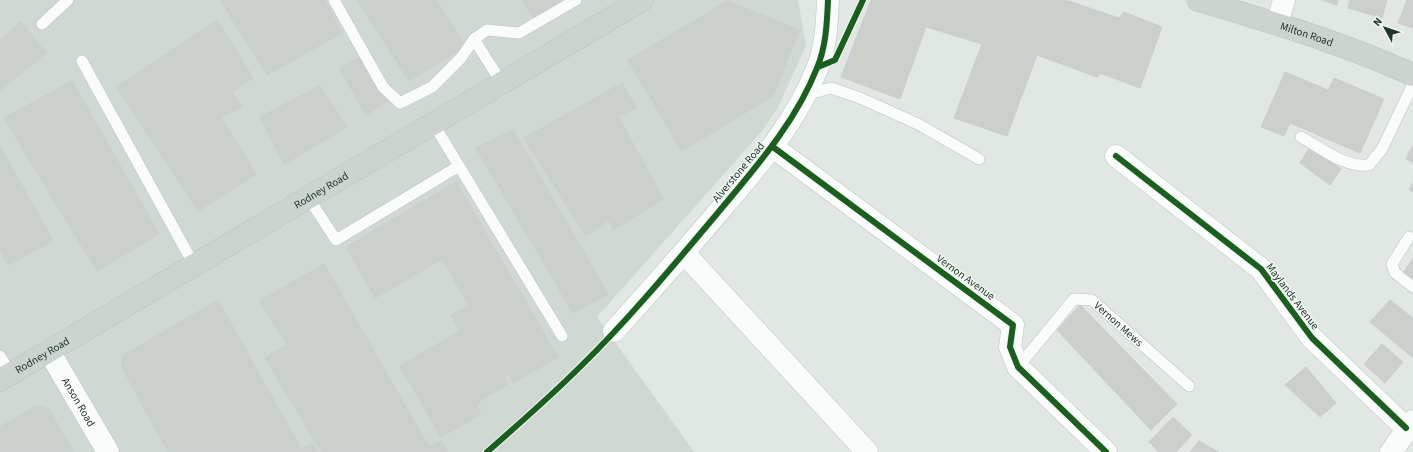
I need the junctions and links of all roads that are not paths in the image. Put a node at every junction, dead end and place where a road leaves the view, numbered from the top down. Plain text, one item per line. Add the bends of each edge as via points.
1 (68, 0) edge
2 (334, 0) edge
3 (576, 0) edge
4 (642, 0) edge
5 (828, 0) edge
6 (1198, 0) edge
7 (1284, 0) edge
8 (42, 24) dead end
9 (1277, 24) junction
10 (474, 39) junction
11 (82, 61) dead end
12 (1413, 75) edge
13 (501, 82) junction
14 (1413, 84) edge
15 (805, 95) junction
16 (433, 123) junction
17 (1301, 137) dead end
18 (773, 147) junction
19 (1116, 156) dead end
20 (979, 159) dead end
21 (459, 166) junction
22 (308, 197) junction
23 (1409, 237) dead end
24 (684, 253) junction
25 (194, 264) junction
26 (1413, 287) edge
27 (614, 331) dead end
28 (562, 336) dead end
29 (49, 351) junction
30 (1018, 367) junction
31 (4, 370) edge
32 (1189, 386) dead end
33 (1410, 424) edge
34 (108, 452) edge
35 (867, 452) edge
36 (1106, 452) edge
37 (1391, 452) edge

1 - 8 lane
2 - 10 lane via 383,87 400,103 432,87 461,58
3 - 10 lane via 519,33 487,30
4 - 13 main road, Rodney Road
5 - 15 street, Alverstone Road via 827,28 818,67
6 - 9 main road, Milton Road
7 - 9 street
9 - 12 main road, Milton Road
10 - 13 lane
11 - 25 lane
13 - 16 main road, Rodney Road
14 - 17 lane via 1382,149 1369,165 1359,166 1343,161
15 - 18 street, Alverstone Road
15 - 20 lane via 831,88 860,98 918,124
16 - 21 lane
16 - 22 main road, Rodney Road
18 - 24 street, Alverstone Road
18 - 30 street, Vernon Avenue via 1013,325 1010,347
19 - 33 street, Maylands Avenue via 1261,269 1312,338
21 - 22 lane via 336,240
21 - 28 lane
22 - 25 main road, Rodney Road
23 - 26 lane via 1392,264 1395,273
24 - 27 street, Alverstone Road
24 - 35 street
25 - 29 main road, Rodney Road
29 - 31 main road, Rodney Road
29 - 34 street, Anson Road
30 - 32 lane, Vernon Mews via 1074,299 1092,300
30 - 36 street, Vernon Avenue
33 - 37 street

